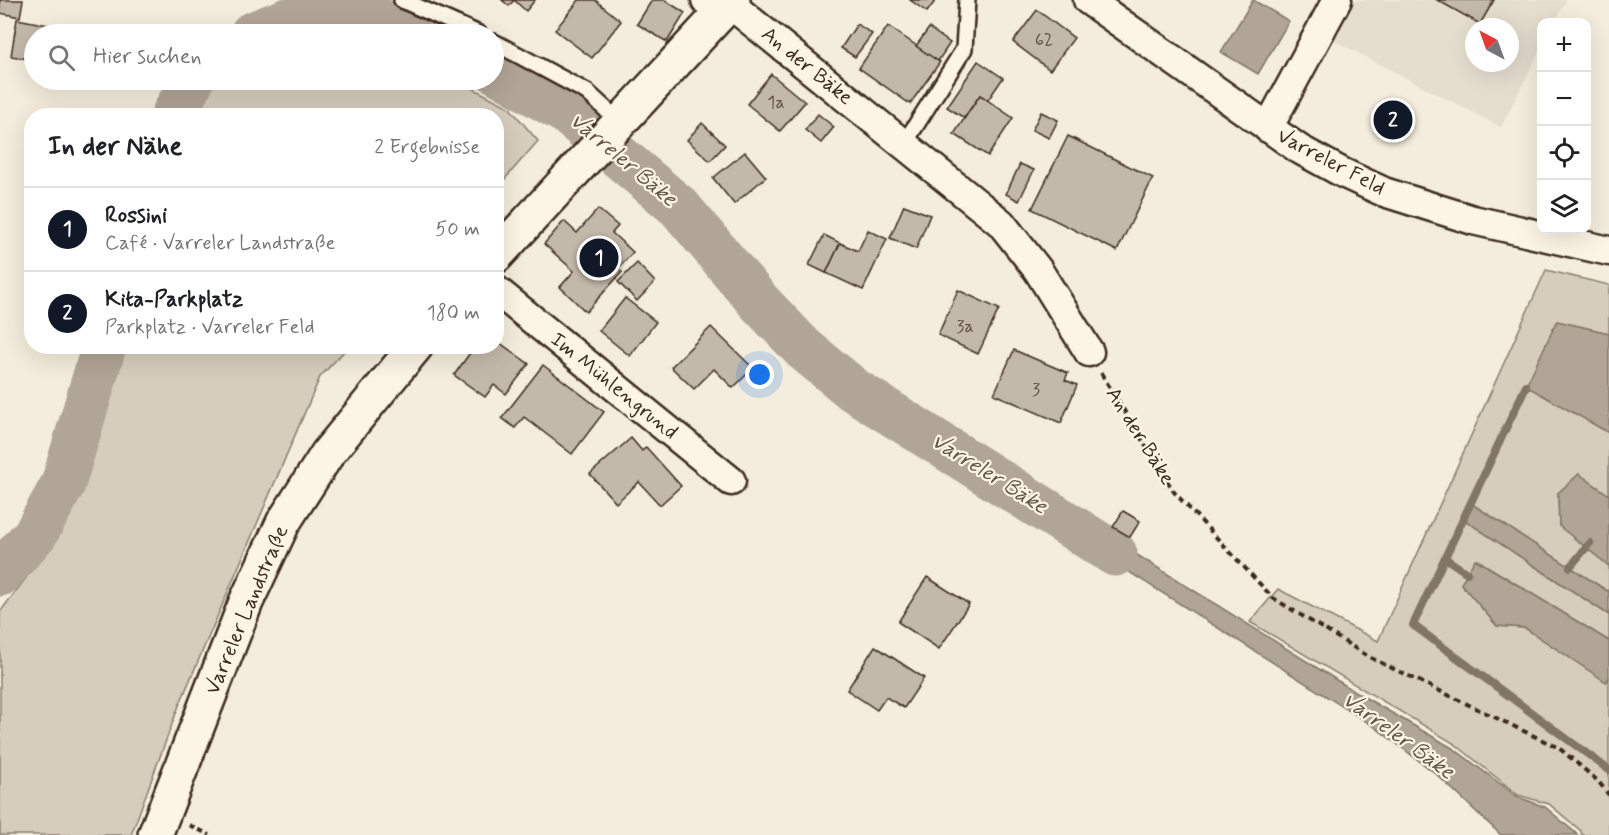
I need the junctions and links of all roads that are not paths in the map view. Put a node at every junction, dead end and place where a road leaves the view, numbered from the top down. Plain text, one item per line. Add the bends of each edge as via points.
1 (402, 0) edge
2 (967, 0) edge
3 (1088, 0) edge
4 (1337, 0) edge
5 (723, 1) edge
6 (456, 24) edge
7 (504, 47) edge
8 (626, 127) junction
9 (1268, 128) junction
10 (904, 144) junction
11 (504, 247) edge
12 (1609, 251) edge
13 (504, 297) edge
14 (1089, 352) road end
15 (409, 354) edge
16 (731, 481) dead end
17 (155, 835) edge

1 - 6 lane
2 - 10 lane via 964,49
3 - 9 street, Varreler Feld
4 - 9 street
5 - 8 main road
5 - 10 street, An der Bäke
7 - 8 lane via 587,92
8 - 11 main road via 589,155
9 - 12 street, Varreler Feld via 1299,149 1384,192 1473,220
10 - 14 street, An der Bäke via 1001,223 1038,270
13 - 16 street, Im Mühlengrund
15 - 17 main road, Varreler Landstraße via 328,453 283,523 246,603

